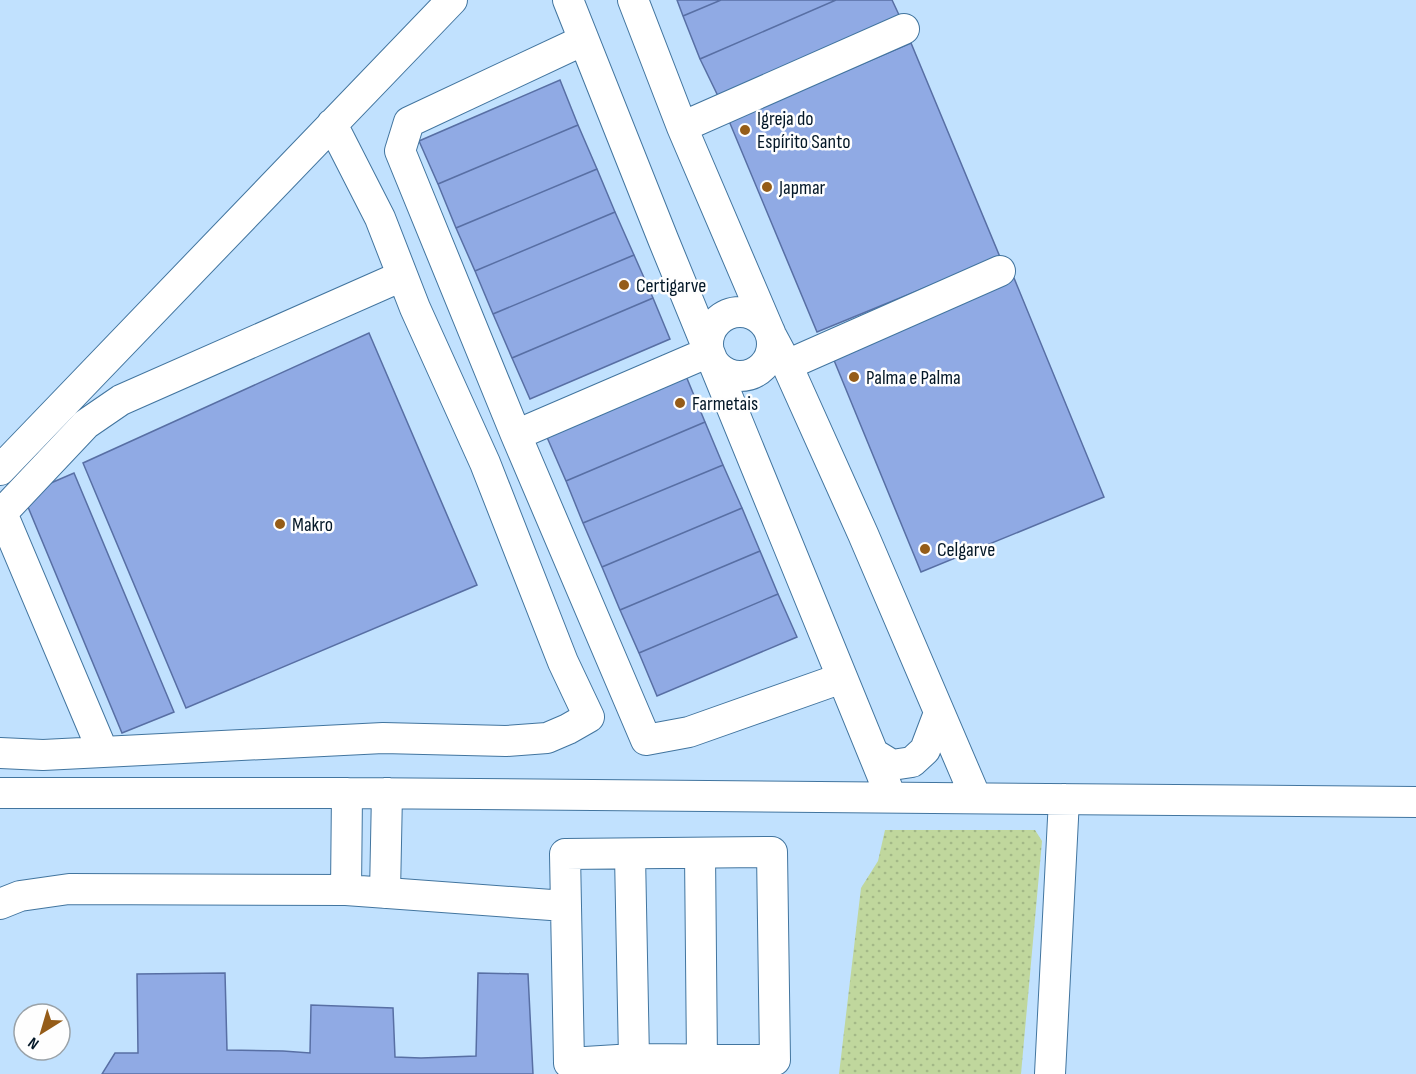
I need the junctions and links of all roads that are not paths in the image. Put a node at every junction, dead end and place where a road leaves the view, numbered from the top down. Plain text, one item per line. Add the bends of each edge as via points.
1 (452, 0) edge
2 (568, 0) edge
3 (633, 0) edge
4 (904, 29) dead end
5 (584, 40) junction
6 (332, 124) junction
7 (682, 127) junction
8 (1000, 271) dead end
9 (402, 276) junction
10 (771, 335) junction
11 (709, 352) junction
12 (787, 365) junction
13 (516, 435) junction
14 (0, 470) edge
15 (1, 514) edge
16 (842, 678) junction
17 (939, 713) junction
18 (104, 752) junction
19 (0, 753) edge
20 (874, 754) junction
21 (0, 793) edge
22 (347, 793) junction
23 (387, 794) junction
24 (891, 797) junction
25 (976, 798) junction
26 (1064, 799) junction
27 (1416, 802) edge
28 (700, 852) junction
29 (630, 855) junction
30 (346, 890) junction
31 (385, 893) junction
32 (0, 904) edge
33 (565, 906) junction
34 (634, 1059) junction
35 (702, 1061) junction
36 (1050, 1074) edge

1 - 6 street
2 - 5 street
3 - 7 street
4 - 7 street
5 - 11 street
5 - 13 street via 409,122 400,151
6 - 9 street via 380,218
6 - 14 street
7 - 10 street
8 - 12 street
9 - 15 street via 121,400 86,423
9 - 18 street via 485,463 554,640 589,717 547,738 506,741 383,738
10 - 11 street via 758,317 739,312 728,314 714,324
10 - 11 street via 772,352 767,363 746,376 722,371
10 - 12 street
11 - 13 street
11 - 16 street
12 - 17 street
13 - 16 street via 646,740 690,732
15 - 18 street
16 - 20 street
17 - 20 street via 925,750 912,762 892,765
17 - 25 street
18 - 19 street
20 - 24 street
21 - 22 street
22 - 23 street
22 - 30 street
23 - 24 street
23 - 31 street
24 - 25 street
25 - 26 street
26 - 27 street
26 - 36 street
28 - 29 street
28 - 35 street
28 - 35 street via 772,852 775,1060
29 - 33 street via 565,854
29 - 34 street
30 - 31 street
30 - 32 street via 69,889 20,896
31 - 33 street
33 - 34 street via 569,1063
34 - 35 street

